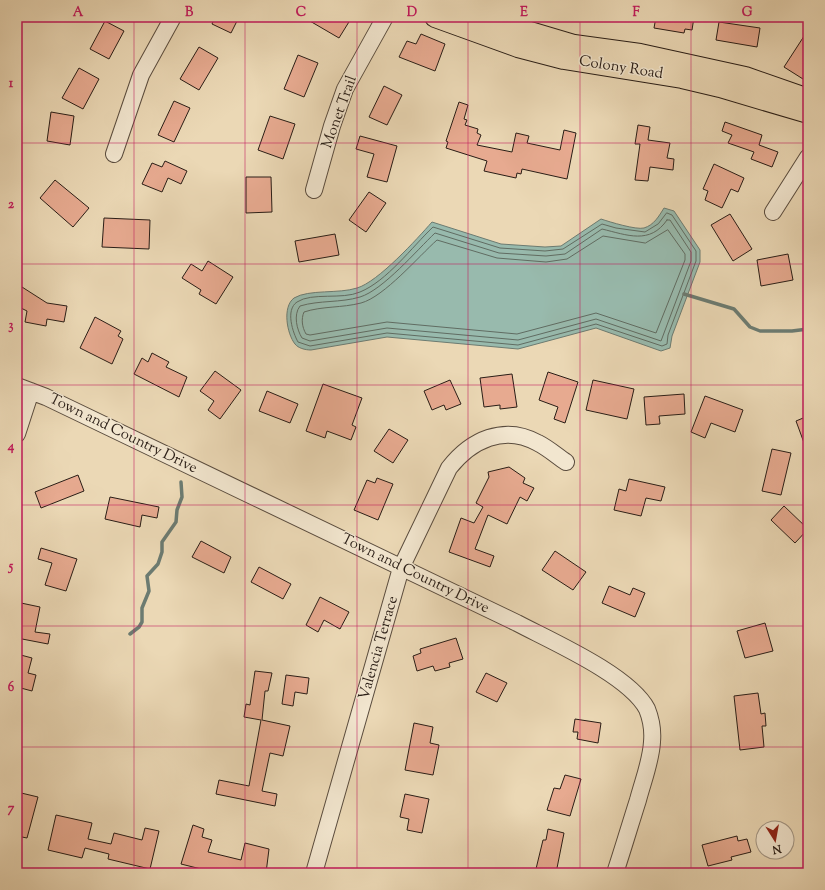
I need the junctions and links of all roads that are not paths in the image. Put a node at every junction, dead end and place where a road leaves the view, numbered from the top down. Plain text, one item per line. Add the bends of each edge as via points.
1 (173, 17) edge
2 (385, 17) edge
3 (435, 17) edge
4 (479, 17) edge
5 (808, 99) edge
6 (808, 113) edge
7 (114, 154) dead end
8 (808, 157) edge
9 (314, 190) dead end
10 (772, 212) dead end
11 (24, 388) edge
12 (17, 434) edge
13 (566, 462) dead end
14 (401, 568) junction
15 (314, 873) edge
16 (615, 873) edge

1 - 7 street via 141,75
2 - 9 street, Monet Trail via 345,89
3 - 6 main road, Colony Road via 518,47 564,59 682,78
4 - 5 main road, Colony Road via 574,45 640,54 745,77
8 - 10 street
11 - 12 street
11 - 14 street, Town and Country Drive
13 - 14 street, Valencia Terrace via 539,443 519,436 492,437 472,445 458,455 449,468
14 - 15 street, Valencia Terrace
14 - 16 street, Town and Country Drive via 573,652 621,681 639,697 649,714 652,742 644,779

